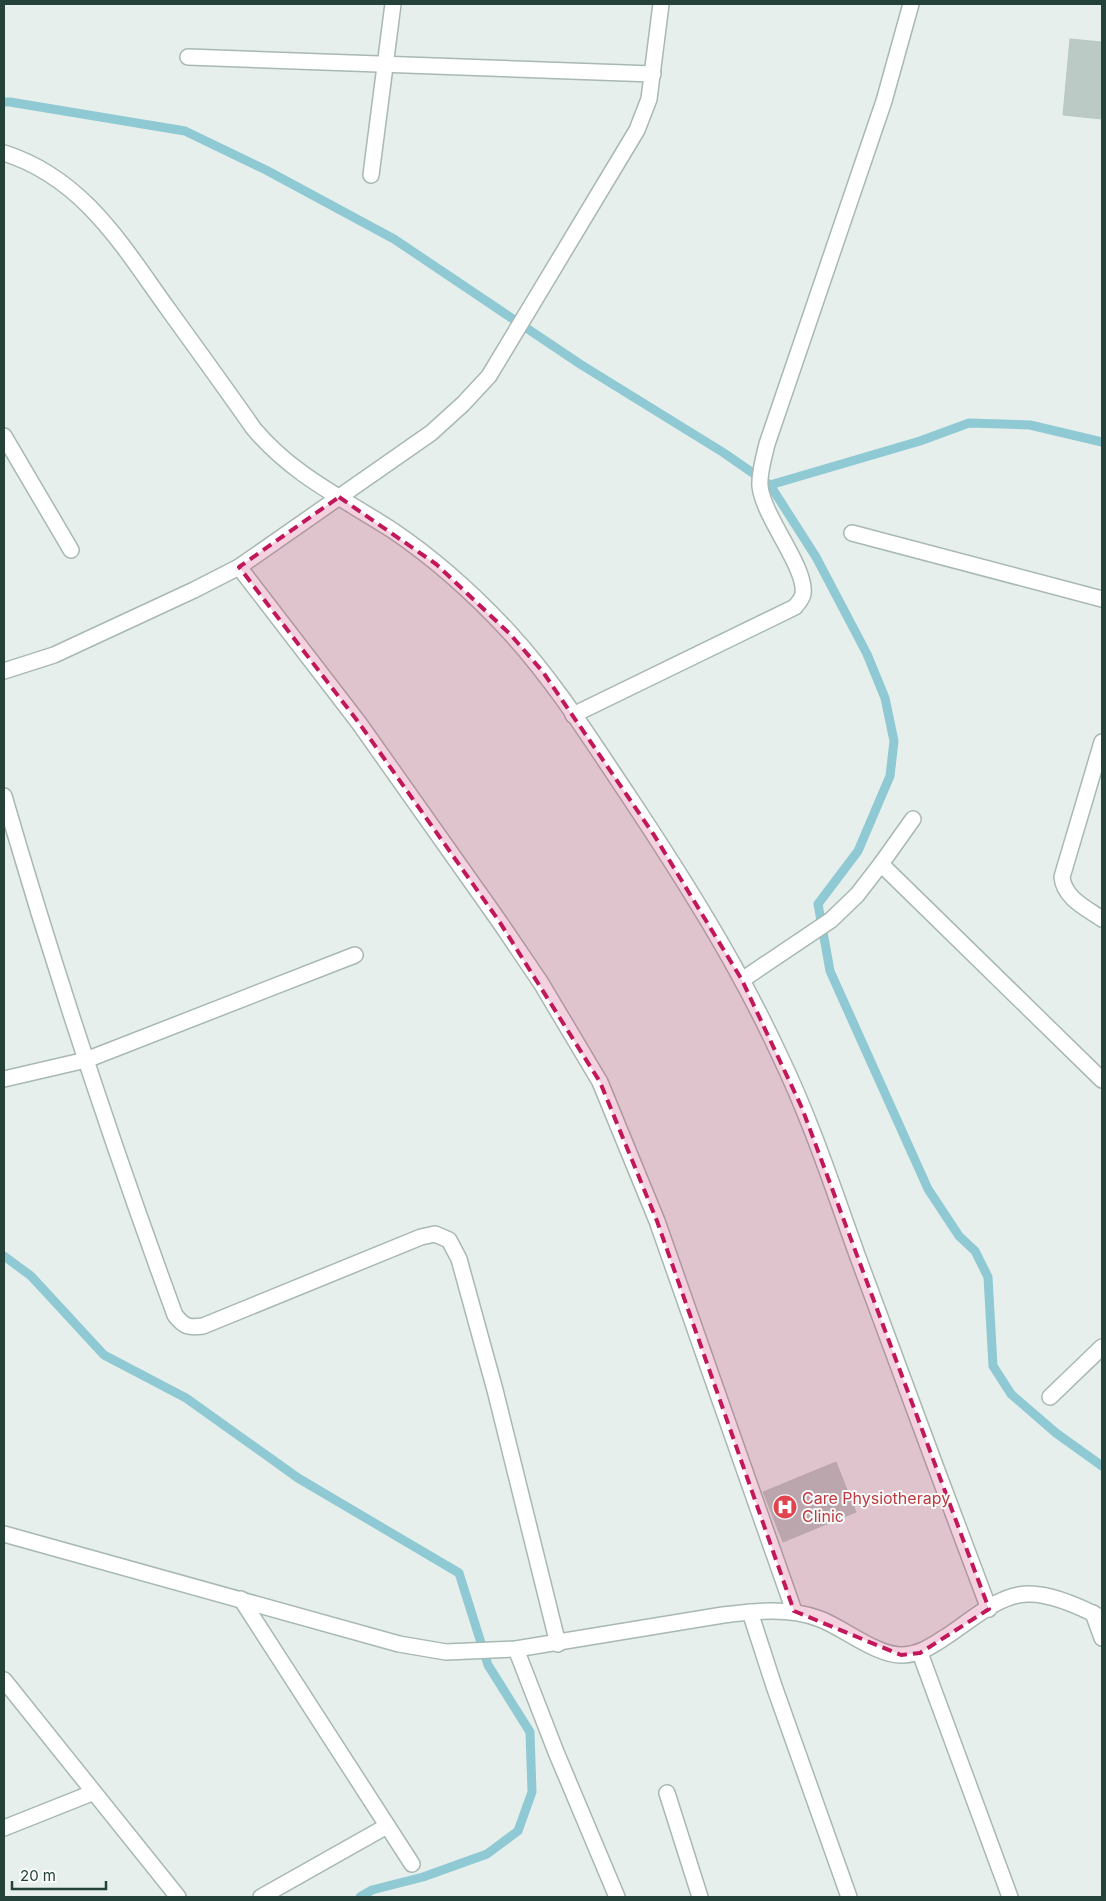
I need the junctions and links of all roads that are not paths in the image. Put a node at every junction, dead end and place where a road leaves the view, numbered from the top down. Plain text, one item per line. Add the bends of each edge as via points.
1 (393, 4) edge
2 (661, 4) edge
3 (911, 4) edge
4 (188, 57) dead end
5 (386, 65) junction
6 (652, 74) junction
7 (4, 152) edge
8 (371, 175) dead end
9 (4, 436) edge
10 (339, 498) junction
11 (852, 533) dead end
12 (71, 550) dead end
13 (239, 567) junction
14 (1102, 599) edge
15 (4, 671) edge
16 (573, 715) junction
17 (1102, 742) edge
18 (4, 796) edge
19 (913, 819) dead end
20 (881, 864) junction
21 (1102, 919) edge
22 (355, 954) dead end
23 (742, 980) junction
24 (86, 1060) junction
25 (4, 1079) edge
26 (1102, 1080) edge
27 (1102, 1347) edge
28 (1050, 1396) dead end
29 (4, 1534) edge
30 (241, 1599) junction
31 (989, 1609) junction
32 (794, 1611) junction
33 (750, 1612) junction
34 (1098, 1616) edge
35 (1102, 1638) edge
36 (558, 1644) junction
37 (516, 1649) junction
38 (920, 1653) junction
39 (4, 1680) edge
40 (92, 1793) junction
41 (667, 1793) dead end
42 (387, 1826) junction
43 (4, 1828) edge
44 (412, 1864) dead end
45 (172, 1893) edge
46 (261, 1897) edge
47 (617, 1897) edge
48 (700, 1897) edge
49 (849, 1897) edge
50 (1010, 1897) edge

1 - 5 street
2 - 6 street
3 - 16 street via 881,110 763,462 760,485 763,500 803,586 802,596 795,607
4 - 5 street
5 - 6 street
5 - 8 street
6 - 10 street via 649,99 637,130 489,376 464,404 431,432
7 - 10 street via 27,160 92,207 124,246 254,429 274,452 301,474
9 - 12 street
10 - 13 street
10 - 16 street via 394,532 475,598 532,659
11 - 14 street
13 - 15 street via 54,655
13 - 32 street via 359,723 494,913 541,982 600,1082 657,1221
16 - 23 street via 654,835
17 - 21 street via 1062,877 1063,888 1070,897
18 - 24 street
19 - 20 street
20 - 23 street via 857,895 831,920
20 - 26 street
22 - 24 street
23 - 31 street via 780,1055 802,1108
24 - 25 street
24 - 36 street via 175,1315 181,1324 189,1328 203,1326 421,1237 434,1234 449,1240 458,1259 492,1381
27 - 28 street
29 - 30 street
30 - 37 street via 399,1644 446,1652
30 - 42 street
31 - 34 street via 1027,1594 1052,1598
31 - 38 street
32 - 33 street
32 - 38 street via 820,1619 878,1648 901,1655
33 - 36 street
33 - 49 street
34 - 35 street
36 - 37 street
37 - 47 street
38 - 50 street
39 - 40 street
40 - 43 street
40 - 45 street
41 - 48 street
42 - 44 street
42 - 46 street

